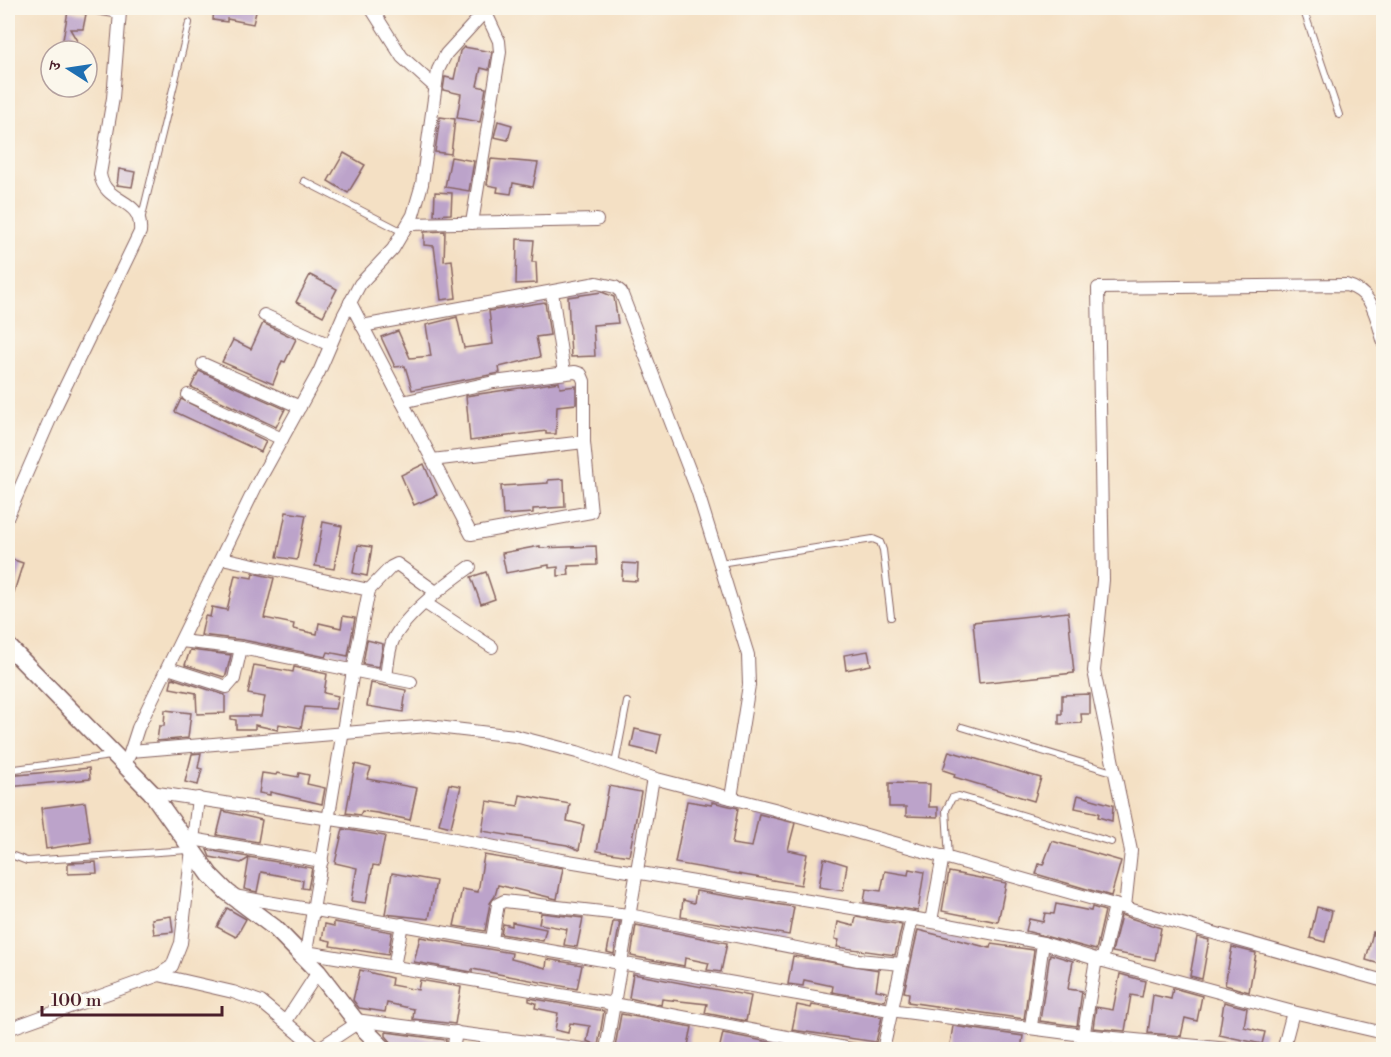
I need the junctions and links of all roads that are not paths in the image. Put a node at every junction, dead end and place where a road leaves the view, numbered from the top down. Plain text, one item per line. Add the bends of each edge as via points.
1 (97, 8) edge
2 (371, 8) edge
3 (1303, 8) edge
4 (486, 9) edge
5 (121, 10) edge
6 (189, 23) dead end
7 (434, 86) junction
8 (1339, 115) dead end
9 (304, 181) dead end
10 (141, 220) junction
11 (597, 220) dead end
12 (472, 223) junction
13 (406, 228) junction
14 (552, 292) junction
15 (350, 302) junction
16 (264, 315) dead end
17 (362, 326) junction
18 (1383, 343) edge
19 (330, 345) junction
20 (203, 364) dead end
21 (564, 373) junction
22 (188, 395) dead end
23 (402, 402) junction
24 (300, 407) junction
25 (282, 439) junction
26 (584, 442) junction
27 (432, 459) junction
28 (8, 516) edge
29 (222, 558) junction
30 (720, 563) junction
31 (470, 567) dead end
32 (369, 590) junction
33 (436, 592) junction
34 (425, 603) junction
35 (891, 617) dead end
36 (181, 641) junction
37 (8, 646) edge
38 (492, 647) dead end
39 (242, 648) junction
40 (168, 668) junction
41 (353, 671) junction
42 (386, 677) junction
43 (411, 682) dead end
44 (627, 702) dead end
45 (962, 727) dead end
46 (344, 732) junction
47 (124, 758) junction
48 (615, 764) junction
49 (8, 770) edge
50 (1116, 773) junction
51 (653, 778) junction
52 (151, 792) junction
53 (198, 798) junction
54 (731, 798) junction
55 (330, 818) junction
56 (1111, 842) dead end
57 (191, 844) junction
58 (8, 854) edge
59 (946, 857) junction
60 (322, 861) junction
61 (636, 872) junction
62 (233, 896) junction
63 (1120, 906) junction
64 (313, 912) junction
65 (629, 915) junction
66 (912, 918) junction
67 (931, 921) junction
68 (402, 924) junction
69 (492, 939) junction
70 (1043, 943) junction
71 (303, 954) junction
72 (1099, 960) junction
73 (621, 963) junction
74 (902, 964) junction
75 (394, 967) junction
76 (318, 972) junction
77 (159, 975) junction
78 (1383, 981) edge
79 (614, 1004) junction
80 (890, 1010) junction
81 (1293, 1012) junction
82 (286, 1021) junction
83 (357, 1021) junction
84 (1031, 1026) junction
85 (8, 1029) edge
86 (456, 1032) junction
87 (1383, 1033) edge
88 (1083, 1035) junction
89 (319, 1049) edge
90 (384, 1050) edge
91 (453, 1050) edge
92 (591, 1050) edge
93 (606, 1050) edge
94 (856, 1050) edge
95 (883, 1050) edge
96 (1081, 1050) edge
97 (1239, 1050) edge
98 (1283, 1050) edge

1 - 5 street
2 - 7 street via 402,57
3 - 8 lane
4 - 7 street via 446,54
4 - 12 street via 499,41 500,63
5 - 10 street via 113,98 100,174 108,193 135,209
6 - 10 lane
7 - 13 street via 422,183
9 - 13 lane
10 - 28 street via 140,232
11 - 12 street
12 - 13 street
13 - 15 street
14 - 17 street
14 - 21 street
14 - 30 street via 597,283 615,286 621,292 697,490
15 - 17 street
15 - 19 street
16 - 19 street
17 - 23 street
18 - 50 street via 1370,300 1359,288 1346,285 1098,288 1103,580 1094,671
19 - 24 street
20 - 24 street
21 - 23 street via 494,382
21 - 26 street via 581,374 584,381
22 - 25 street
23 - 27 street
24 - 25 street
25 - 29 street
26 - 27 street
26 - 27 street via 591,512 471,534
29 - 32 street
29 - 36 street
30 - 35 lane via 873,539 880,542 883,550
30 - 54 street via 748,655 749,671
31 - 33 street
32 - 33 street via 397,564
32 - 41 street
33 - 34 street
34 - 38 street
34 - 42 street via 394,639
36 - 39 street
36 - 40 street
37 - 47 main road
39 - 40 street via 234,680 227,687
39 - 41 street
40 - 47 street
41 - 42 street
41 - 46 street
42 - 43 street
44 - 48 lane
45 - 50 lane
46 - 47 street
46 - 48 street via 428,726 482,730 549,743
46 - 55 street
47 - 49 lane
47 - 52 main road
48 - 51 street
50 - 63 street via 1131,851
51 - 54 street
51 - 61 street
52 - 53 street
52 - 57 main road
53 - 55 street
53 - 57 street
54 - 59 street
55 - 60 street
55 - 61 street
56 - 59 lane via 959,796 952,798 946,810
57 - 58 lane via 27,861
57 - 60 street
57 - 62 main road via 210,875
57 - 77 street via 181,943 172,966
59 - 63 street
59 - 67 street
60 - 64 street
61 - 65 street
61 - 66 street
62 - 64 street
62 - 71 main road
63 - 72 street
63 - 78 street
64 - 68 street
64 - 71 street
65 - 69 street via 499,901
65 - 73 street
65 - 74 street via 858,960
66 - 67 street
66 - 74 street
67 - 70 street
68 - 69 street
68 - 75 street
69 - 73 street
70 - 72 street
70 - 84 street
71 - 75 street
71 - 76 main road
72 - 81 street
72 - 88 street
73 - 79 street
73 - 80 street
74 - 80 street
75 - 79 street
76 - 82 street
76 - 83 main road
77 - 82 street via 246,995
77 - 85 street
79 - 93 street
79 - 94 street
80 - 84 street
80 - 95 street
81 - 87 street
81 - 98 street
82 - 89 street
83 - 86 street
83 - 89 street
83 - 90 main road
84 - 88 street
86 - 91 street
86 - 92 street
88 - 96 street
88 - 97 street

